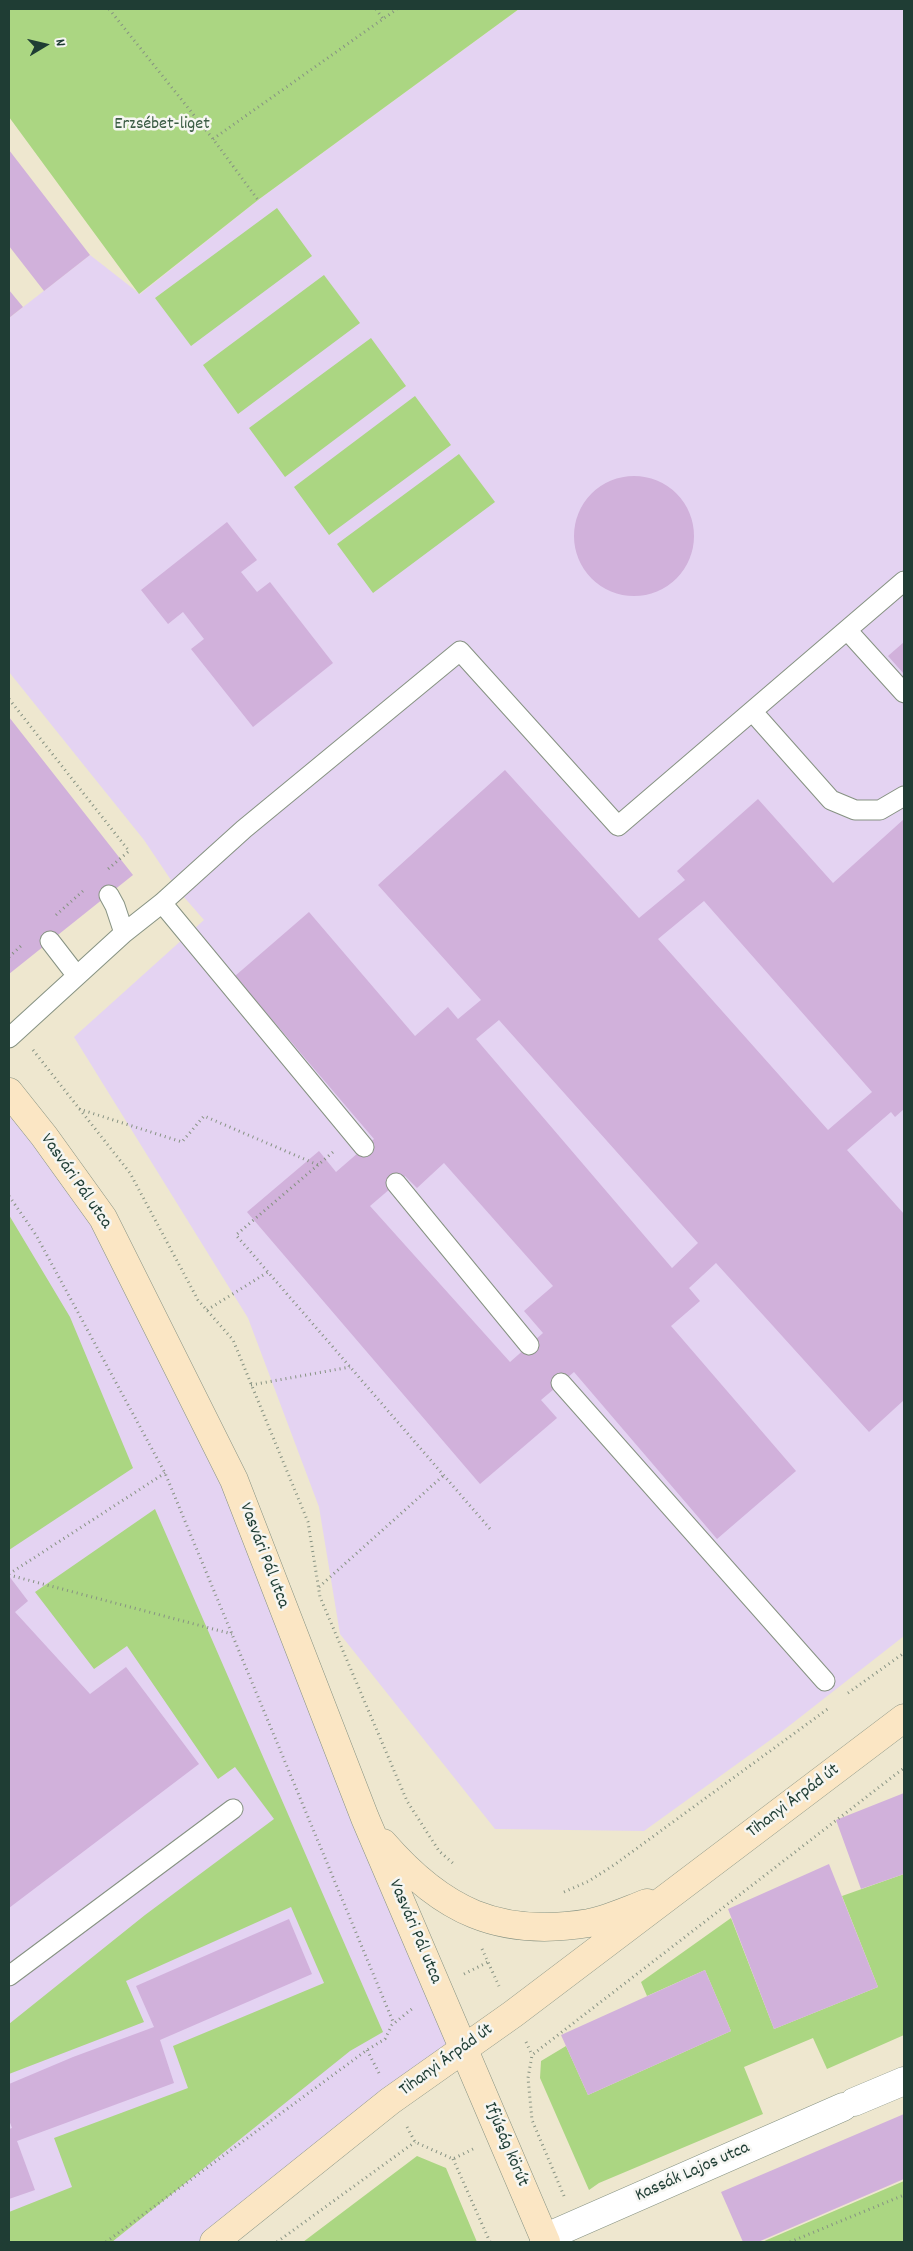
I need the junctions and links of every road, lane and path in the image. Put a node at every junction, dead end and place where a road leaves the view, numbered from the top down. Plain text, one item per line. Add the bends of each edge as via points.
1 (109, 9) edge
2 (376, 9) edge
3 (397, 9) edge
4 (383, 19) junction
5 (213, 139) junction
6 (258, 200) dead end
7 (904, 581) edge
8 (847, 630) junction
9 (904, 693) edge
10 (9, 699) edge
11 (752, 711) junction
12 (904, 796) edge
13 (108, 870) dead end
14 (86, 888) dead end
15 (109, 895) dead end
16 (162, 903) junction
17 (51, 920) dead end
18 (124, 933) junction
19 (30, 938) dead end
20 (50, 941) dead end
21 (9, 957) edge
22 (77, 976) junction
23 (13, 1034) edge
24 (9, 1092) edge
25 (79, 1109) junction
26 (359, 1141) joint
27 (318, 1165) junction
28 (396, 1183) dead end
29 (9, 1196) edge
30 (268, 1272) junction
31 (207, 1310) junction
32 (529, 1345) dead end
33 (351, 1367) junction
34 (561, 1383) dead end
35 (251, 1385) junction
36 (165, 1473) junction
37 (444, 1475) junction
38 (491, 1530) dead end
39 (9, 1574) edge
40 (318, 1587) junction
41 (232, 1634) junction
42 (904, 1652) edge
43 (825, 1681) dead end
44 (842, 1698) dead end
45 (834, 1704) dead end
46 (904, 1718) edge
47 (904, 1768) edge
48 (233, 1809) dead end
49 (365, 1818) junction
50 (461, 1870) dead end
51 (684, 1886) junction
52 (559, 1894) dead end
53 (478, 1942) dead end
54 (488, 1962) junction
55 (470, 1971) dead end
56 (9, 1976) edge
57 (503, 1993) dead end
58 (464, 2048) junction
59 (367, 2050) junction
60 (377, 2068) dead end
61 (904, 2081) edge
62 (411, 2134) dead end
63 (415, 2142) junction
64 (458, 2156) dead end
65 (453, 2159) junction
66 (904, 2195) edge
67 (576, 2224) junction
68 (545, 2240) edge
69 (106, 2242) edge
70 (214, 2242) edge
71 (277, 2242) edge
72 (490, 2242) edge
73 (790, 2242) edge

1 - 5 path
2 - 4 path
3 - 4 path
4 - 5 path
5 - 6 path
7 - 8 lane
8 - 9 lane
8 - 11 lane
10 - 13 path via 129,851
11 - 12 lane via 830,800 855,810 880,810
11 - 16 lane via 618,826 460,651 244,829
14 - 17 path
15 - 18 lane
16 - 18 lane
16 - 26 lane
18 - 22 lane
19 - 21 path
20 - 22 lane
22 - 23 lane
23 - 25 path
24 - 49 street, Vasvári Pál utca via 103,1218 234,1480
25 - 27 path via 182,1142 204,1116
25 - 31 path via 130,1173 198,1300
26 - 27 path
27 - 30 path via 236,1234
28 - 32 lane
29 - 36 path via 36,1235
30 - 31 path
30 - 33 path
31 - 35 path via 232,1340
33 - 35 path
33 - 37 path
34 - 43 lane
35 - 40 path via 308,1522
36 - 39 path
36 - 41 path
37 - 38 path
37 - 40 path
39 - 41 path
40 - 50 path via 407,1801 438,1852
41 - 59 path via 394,2024 385,2039
42 - 44 path
45 - 52 path via 614,1865
46 - 51 street, Tihanyi Árpád út
47 - 67 path via 532,2054 528,2078 532,2120
48 - 56 lane
49 - 51 street, Tihanyi Árpád út via 397,1858 439,1896 462,1910 502,1922 536,1927 590,1922 650,1902
49 - 58 street, Vasvári Pál utca
51 - 58 street, Tihanyi Árpád út
53 - 54 path
54 - 55 path
54 - 57 path
58 - 68 street, Ifjúság körút
58 - 70 street, Tihanyi Árpád út via 390,2102
59 - 60 path
59 - 69 path
61 - 67 street, Kassák Lajos utca
62 - 63 path
63 - 65 path
63 - 71 path
64 - 65 path
65 - 72 path
66 - 73 path
67 - 68 street, Kassák Lajos utca

